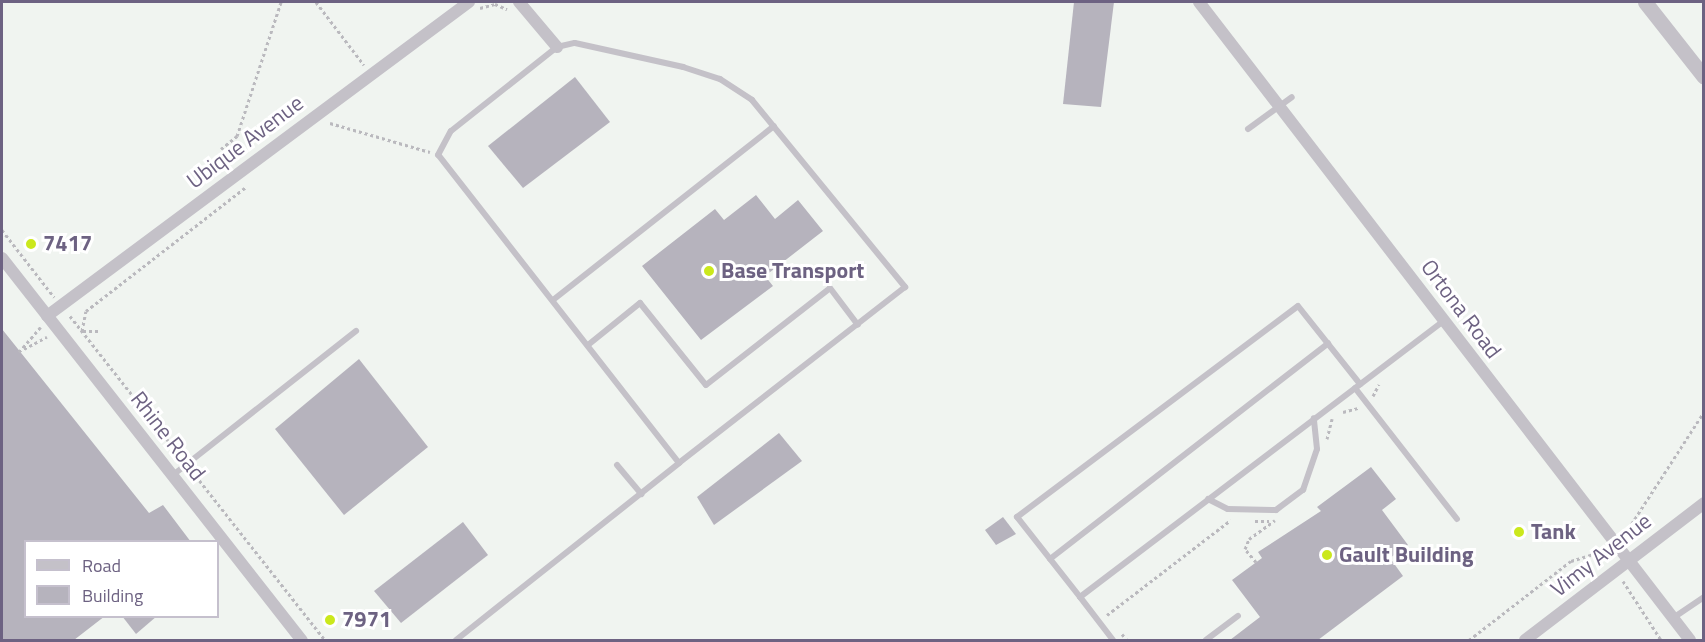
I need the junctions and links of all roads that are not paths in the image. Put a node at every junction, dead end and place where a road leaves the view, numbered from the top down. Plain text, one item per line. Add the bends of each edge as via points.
1 (469, 2) edge
2 (519, 2) edge
3 (1199, 2) edge
4 (1645, 2) edge
5 (557, 47) junction
6 (1704, 77) edge
7 (1292, 97) dead end
8 (1278, 105) junction
9 (774, 126) junction
10 (1248, 129) dead end
11 (2, 258) edge
12 (553, 300) junction
13 (47, 316) junction
14 (1444, 321) junction
15 (858, 325) junction
16 (356, 331) dead end
17 (1328, 343) junction
18 (588, 345) junction
19 (1358, 386) junction
20 (1314, 418) junction
21 (679, 463) junction
22 (617, 465) dead end
23 (173, 476) junction
24 (641, 494) junction
25 (1208, 499) junction
26 (1704, 503) edge
27 (1457, 519) dead end
28 (1050, 559) junction
29 (1628, 561) junction
30 (1080, 597) junction
31 (1704, 597) edge
32 (1238, 616) dead end
33 (1673, 618) junction
34 (302, 640) edge
35 (456, 640) edge
36 (1113, 640) edge
37 (1206, 640) edge
38 (1525, 640) edge
39 (1690, 640) edge

1 - 13 street, Ubique Avenue
2 - 5 street
3 - 8 street, Ortona Road
4 - 6 street
5 - 9 lane via 576,43 720,79 752,100
5 - 12 lane via 451,131 438,155
7 - 8 lane
8 - 10 lane
8 - 14 street, Ortona Road
9 - 12 lane
9 - 15 lane via 905,287
11 - 13 street, Rhine Road
12 - 18 lane
13 - 23 street, Rhine Road
14 - 19 lane
14 - 29 street, Ortona Road
15 - 18 lane via 830,288 706,385 640,303
15 - 21 lane
16 - 23 lane
17 - 19 lane
17 - 28 lane
17 - 28 lane via 1298,306 1017,517
18 - 21 lane
19 - 20 lane
19 - 27 lane via 1366,402
20 - 25 lane
20 - 25 lane via 1317,448 1303,490 1276,510 1228,509
21 - 24 lane
22 - 24 lane
23 - 34 street, Rhine Road
24 - 35 lane
25 - 30 lane
26 - 29 street, Vimy Avenue
28 - 30 lane
29 - 33 street, Ortona Road
29 - 38 street, Vimy Avenue
30 - 36 lane
31 - 33 lane
32 - 37 lane
33 - 39 street, Ortona Road

